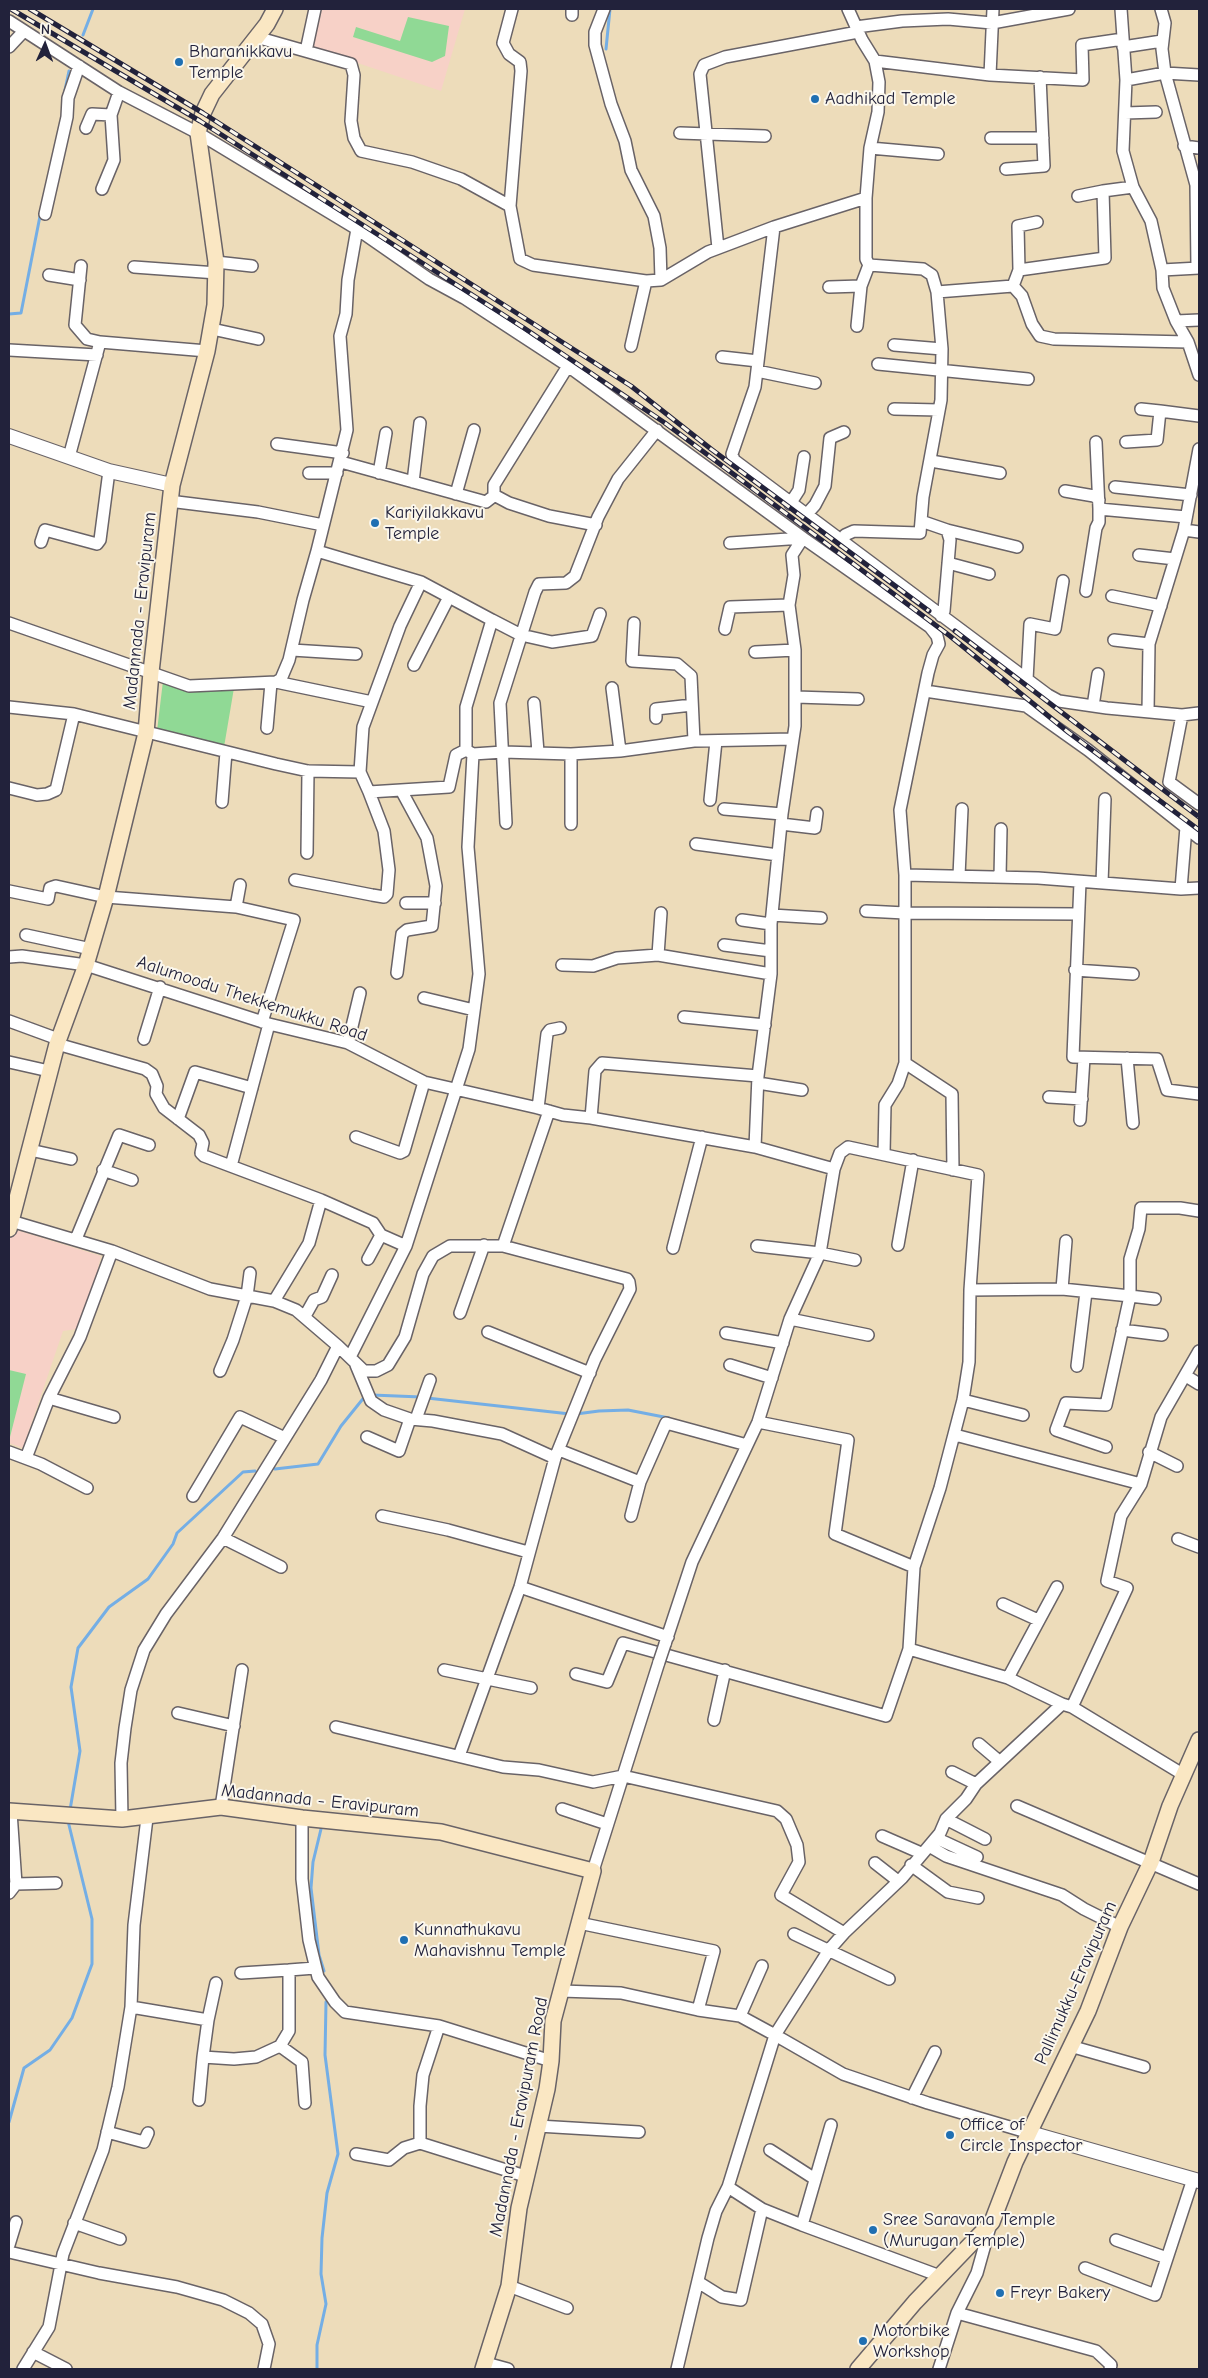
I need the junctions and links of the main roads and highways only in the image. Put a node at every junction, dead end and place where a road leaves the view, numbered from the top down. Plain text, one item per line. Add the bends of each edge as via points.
1 (275, 9) edge
2 (10, 1225) edge
3 (1199, 1740) edge
4 (10, 1812) edge
5 (593, 1871) joint
6 (485, 2366) edge
7 (858, 2369) edge

1 - 2 main road, Madannada - Eravipuram via 267,24 212,94 198,133 216,268 212,329 172,485 146,733 106,897 86,965 57,1042
3 - 7 main road, Pallimukku-Eravipuram via 1088,2011 1045,2095 992,2222
4 - 5 main road, Madannada - Eravipuram via 122,1820 221,1807 441,1832
5 - 6 main road, Madannada - Eravipuram Road via 554,2021 551,2060 525,2176 509,2286

